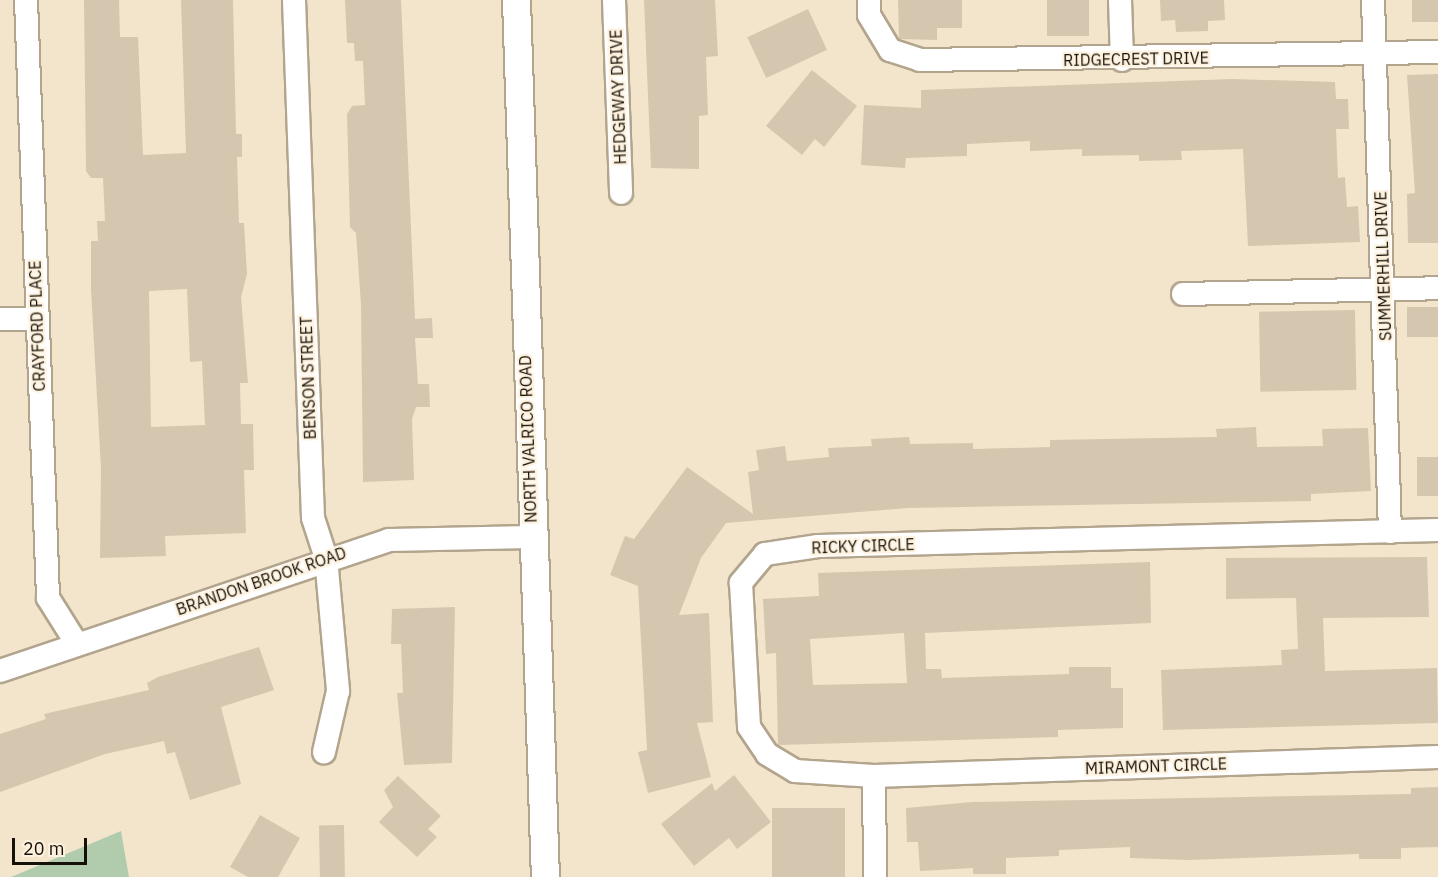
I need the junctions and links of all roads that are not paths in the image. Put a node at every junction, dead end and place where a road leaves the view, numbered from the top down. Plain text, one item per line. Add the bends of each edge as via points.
1 (26, 0) edge
2 (294, 0) edge
3 (516, 0) edge
4 (614, 0) edge
5 (868, 0) edge
6 (1120, 0) edge
7 (1373, 0) edge
8 (1438, 52) edge
9 (1375, 54) junction
10 (1122, 60) junction
11 (621, 194) dead end
12 (1438, 288) edge
13 (1385, 289) junction
14 (1183, 294) dead end
15 (0, 319) edge
16 (36, 319) junction
17 (1438, 530) edge
18 (1390, 532) junction
19 (531, 537) junction
20 (326, 558) junction
21 (77, 644) junction
22 (0, 670) edge
23 (324, 752) dead end
24 (1438, 757) edge
25 (874, 776) junction
26 (545, 877) edge
27 (875, 877) edge

1 - 16 street, CRAYFORD PLACE
2 - 20 street, BENSON STREET via 314,518
3 - 19 street, NORTH VALRICO ROAD
4 - 11 street, HEDGEWAY DRIVE
5 - 10 street, RIDGECREST DRIVE via 869,15 890,50 920,60
6 - 10 street
7 - 9 street, SUMMERHILL DRIVE
8 - 9 street, RIDGECREST DRIVE
9 - 10 street, RIDGECREST DRIVE
9 - 13 street, SUMMERHILL DRIVE
12 - 13 street
13 - 14 street
13 - 18 street, SUMMERHILL DRIVE
15 - 16 street
16 - 21 street, CRAYFORD PLACE via 48,598
17 - 18 street
18 - 25 street, RICKY CIRCLE via 818,546 765,554 741,583 749,727 767,754 795,771
19 - 20 street, BRANDON BROOK ROAD via 389,540
19 - 26 street, NORTH VALRICO ROAD
20 - 21 street, BRANDON BROOK ROAD
20 - 23 street, BENSON STREET via 338,691
21 - 22 street, BRANDON BROOK ROAD
24 - 25 street, MIRAMONT CIRCLE
25 - 27 street

